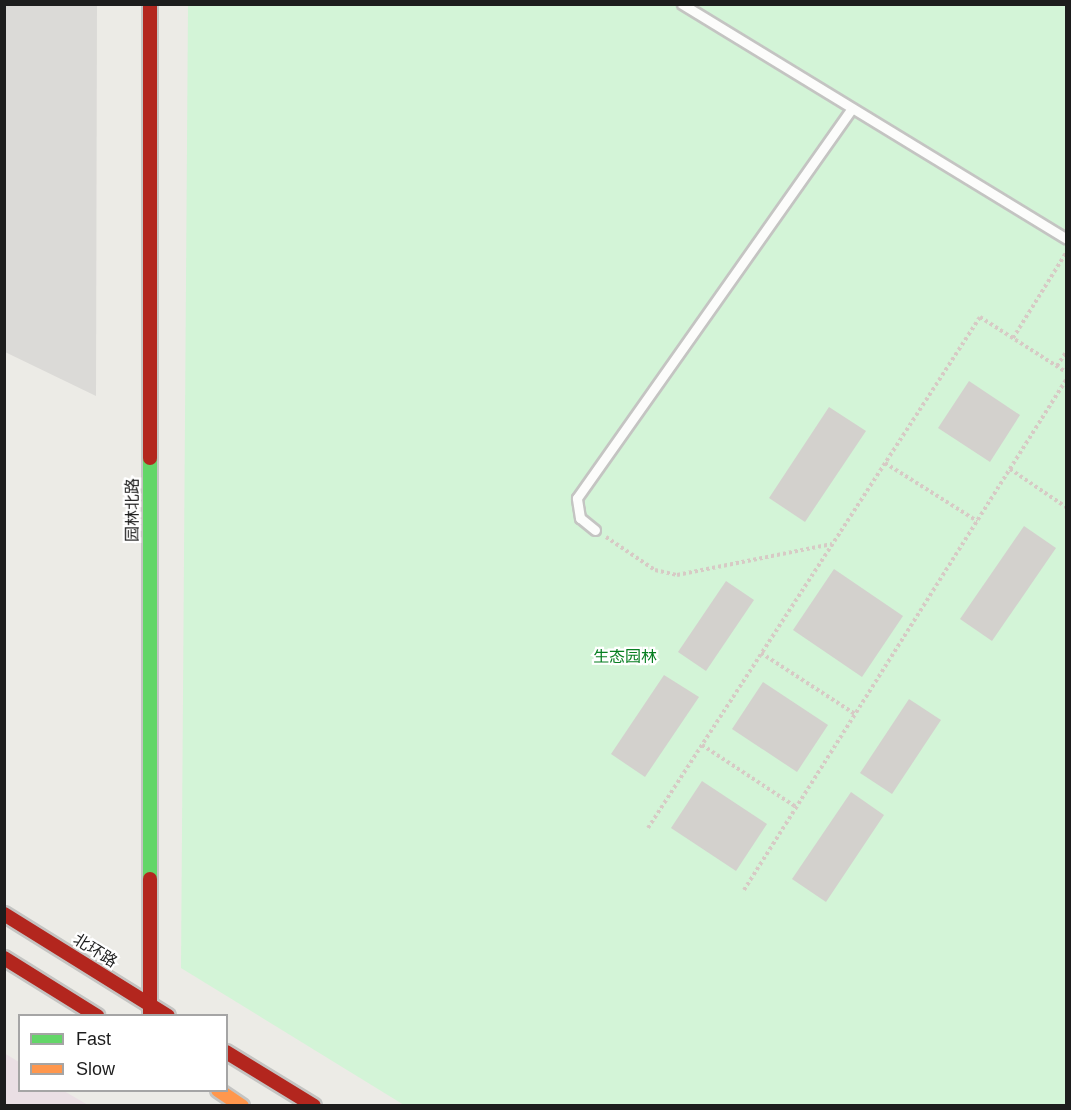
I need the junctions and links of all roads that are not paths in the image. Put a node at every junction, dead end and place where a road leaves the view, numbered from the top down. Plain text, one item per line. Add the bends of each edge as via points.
1 (150, 4) edge
2 (682, 4) edge
3 (851, 110) junction
4 (1066, 238) edge
5 (595, 530) road end
6 (4, 914) edge
7 (4, 958) edge
8 (150, 1010) edge
9 (94, 1014) edge
10 (228, 1053) edge
11 (221, 1092) edge
12 (242, 1106) edge
13 (314, 1106) edge

1 - 8 main road, 园林北路
2 - 3 lane
3 - 4 lane
3 - 5 lane via 577,498 580,518
6 - 8 main road, 北环路
7 - 9 main road
10 - 13 main road
11 - 12 main road

